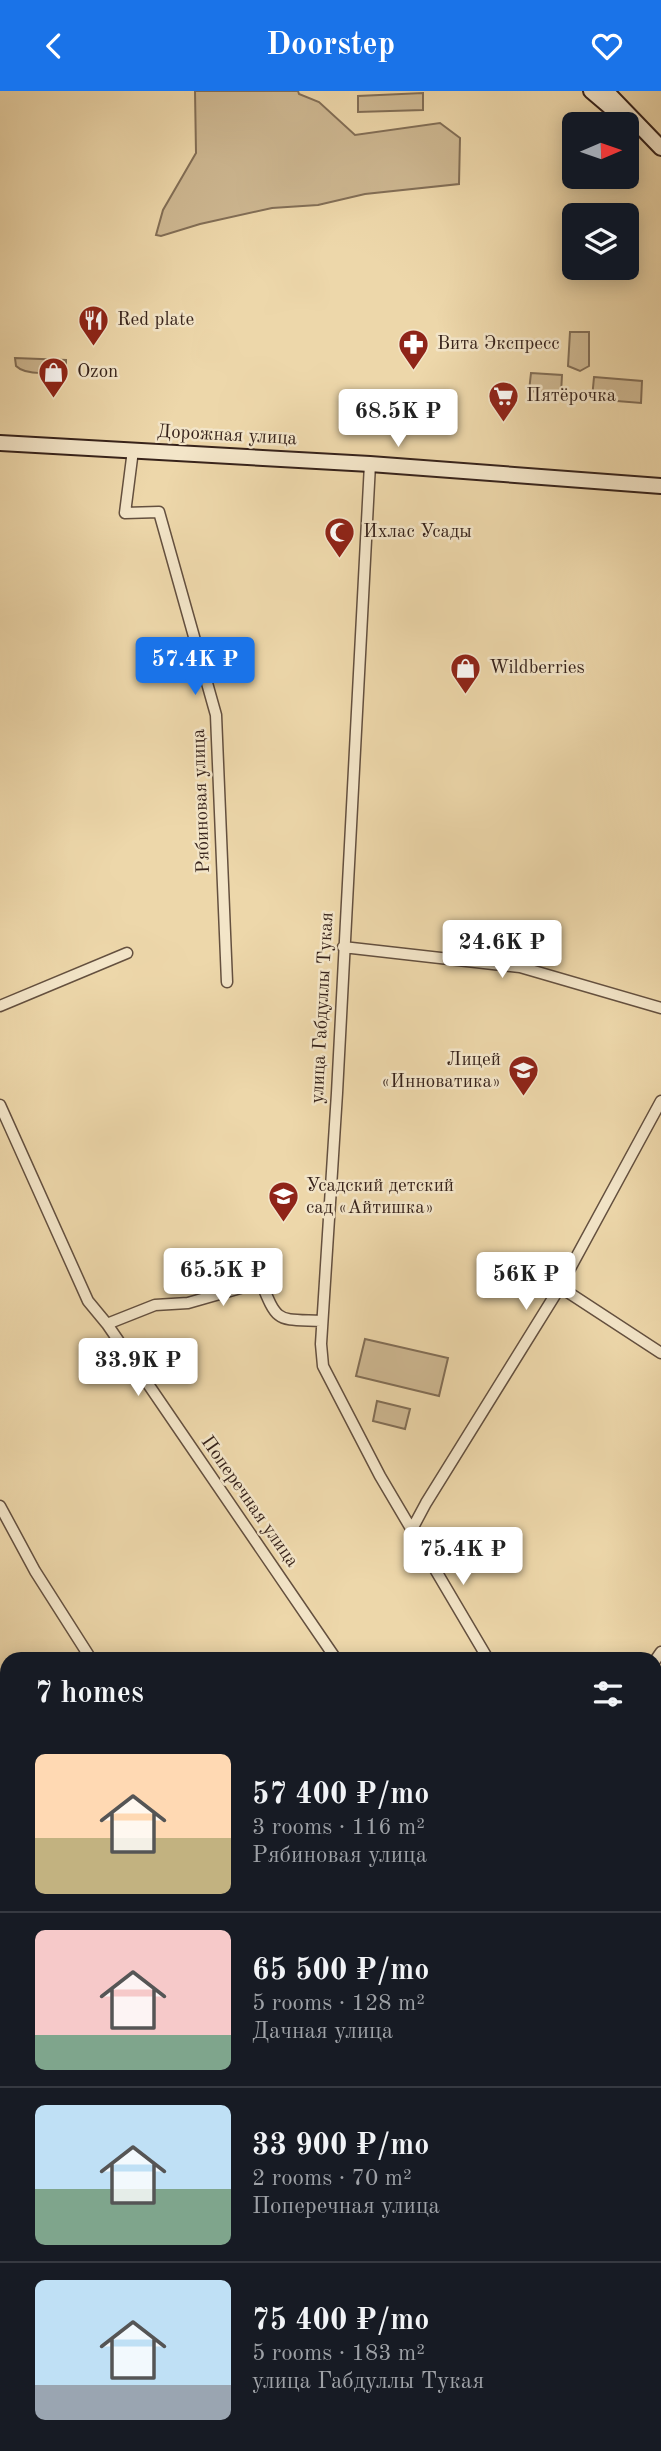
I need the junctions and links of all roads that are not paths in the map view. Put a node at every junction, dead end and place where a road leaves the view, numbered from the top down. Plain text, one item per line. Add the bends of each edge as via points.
1 (591, 91) edge
2 (606, 91) edge
3 (646, 134) junction
4 (661, 148) edge
5 (0, 443) edge
6 (133, 450) junction
7 (370, 464) junction
8 (661, 486) edge
9 (344, 947) junction
10 (127, 953) dead end
11 (227, 982) dead end
12 (0, 1006) edge
13 (661, 1008) edge
14 (661, 1101) edge
15 (0, 1105) edge
16 (559, 1287) junction
17 (321, 1321) junction
18 (107, 1324) junction
19 (661, 1353) edge
20 (0, 1506) edge
21 (411, 1531) junction
22 (87, 1652) edge
23 (331, 1652) edge
24 (484, 1652) edge

1 - 3 street
2 - 3 street
3 - 4 street
5 - 6 street, Дорожная улица
6 - 7 street, Дорожная улица
6 - 11 street, Рябиновая улица via 125,513 159,512 216,715
7 - 8 street, Дорожная улица
7 - 9 street, улица Габдуллы Тукая
9 - 13 street via 520,967
9 - 17 street, улица Габдуллы Тукая
10 - 12 street
14 - 16 street
15 - 18 street, Поперечная улица via 88,1301
16 - 19 street
16 - 21 street
17 - 18 street via 282,1319 275,1314 261,1282 188,1303 155,1305
17 - 21 street, улица Габдуллы Тукая via 324,1366
18 - 23 street, Поперечная улица
20 - 22 street
21 - 24 street, улица Габдуллы Тукая

